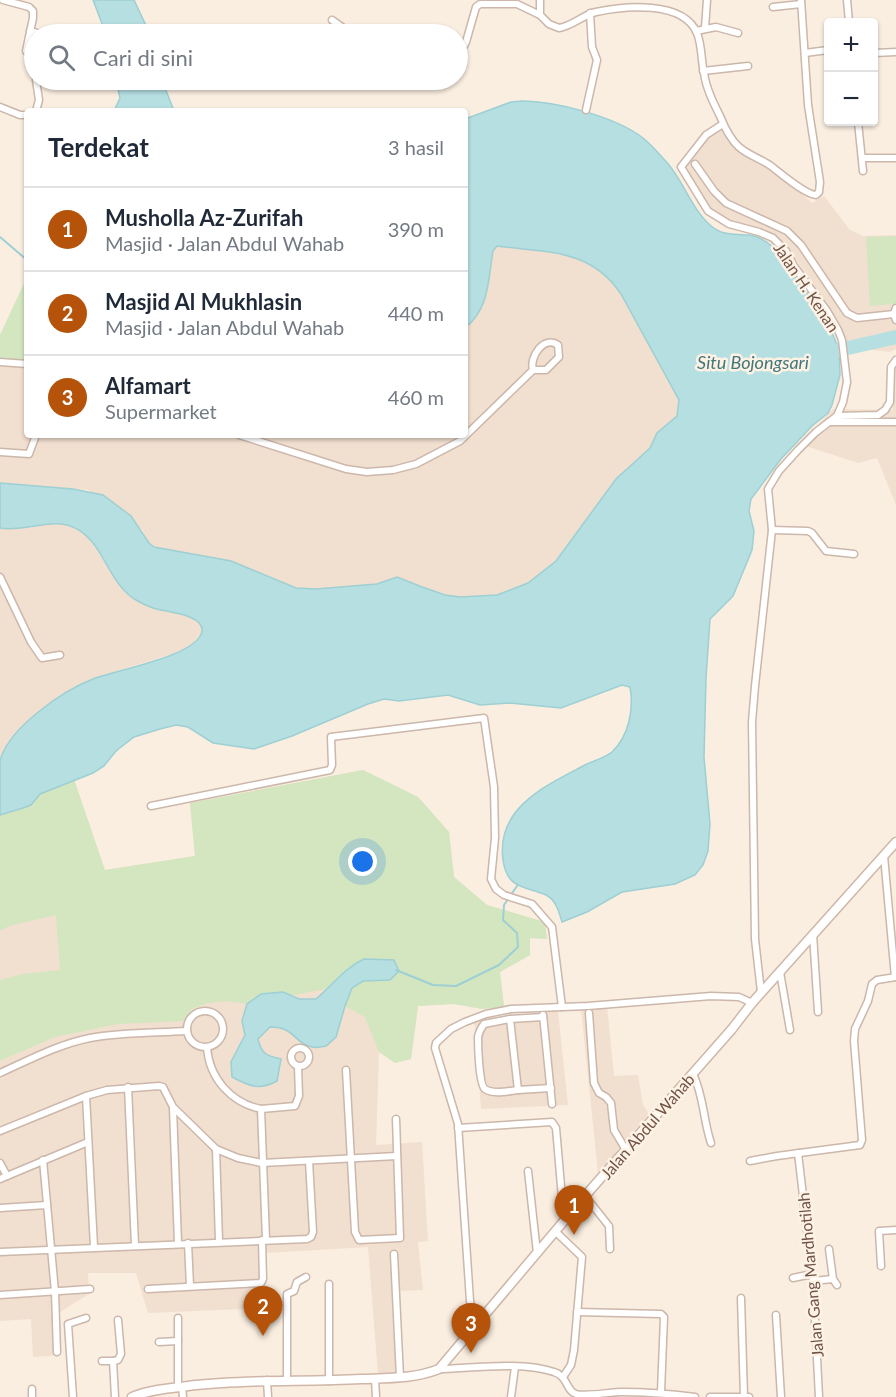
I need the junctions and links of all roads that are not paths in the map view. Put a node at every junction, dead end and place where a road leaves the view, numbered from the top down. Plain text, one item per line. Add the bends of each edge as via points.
1 (3, 0) edge
2 (540, 0) edge
3 (706, 0) edge
4 (847, 0) edge
5 (801, 2) edge
6 (25, 3) edge
7 (773, 7) dead end
8 (590, 14) junction
9 (540, 15) junction
10 (849, 18) edge
11 (332, 20) dead end
12 (32, 24) edge
13 (338, 24) edge
14 (705, 28) junction
15 (696, 31) junction
16 (738, 33) dead end
17 (468, 35) edge
18 (824, 51) edge
19 (896, 52) edge
20 (806, 53) junction
21 (878, 53) edge
22 (748, 66) dead end
23 (703, 71) junction
24 (38, 90) edge
25 (0, 108) edge
26 (37, 108) edge
27 (586, 110) dead end
28 (24, 115) edge
29 (723, 124) junction
30 (858, 126) edge
31 (862, 158) junction
32 (896, 158) edge
33 (695, 164) dead end
34 (863, 171) dead end
35 (895, 314) edge
36 (896, 360) edge
37 (0, 363) edge
38 (24, 364) edge
39 (533, 370) junction
40 (837, 416) junction
41 (829, 422) junction
42 (896, 422) edge
43 (468, 433) edge
44 (35, 438) edge
45 (248, 438) edge
46 (463, 438) edge
47 (0, 452) edge
48 (772, 530) junction
49 (854, 554) dead end
50 (0, 577) edge
51 (60, 655) dead end
52 (151, 806) dead end
53 (896, 842) edge
54 (884, 856) junction
55 (813, 933) junction
56 (780, 972) junction
57 (895, 977) edge
58 (761, 992) junction
59 (752, 1003) junction
60 (562, 1007) junction
61 (543, 1008) junction
62 (818, 1012) dead end
63 (588, 1013) dead end
64 (543, 1017) junction
65 (510, 1019) junction
66 (790, 1030) dead end
67 (187, 1031) junction
68 (207, 1047) junction
69 (298, 1066) dead end
70 (346, 1070) dead end
71 (0, 1073) edge
72 (693, 1074) junction
73 (129, 1087) junction
74 (551, 1088) junction
75 (518, 1090) junction
76 (86, 1096) junction
77 (552, 1104) dead end
78 (173, 1107) junction
79 (261, 1109) junction
80 (396, 1119) dead end
81 (458, 1128) junction
82 (0, 1131) edge
83 (88, 1142) junction
84 (711, 1143) dead end
85 (216, 1149) junction
86 (626, 1150) junction
87 (798, 1153) junction
88 (397, 1156) junction
89 (351, 1158) junction
90 (42, 1160) junction
91 (309, 1161) junction
92 (750, 1161) dead end
93 (0, 1162) edge
94 (262, 1163) junction
95 (528, 1172) dead end
96 (3, 1177) edge
97 (585, 1196) junction
98 (47, 1205) junction
99 (0, 1208) edge
100 (564, 1221) junction
101 (896, 1230) edge
102 (556, 1232) junction
103 (264, 1239) junction
104 (219, 1241) junction
105 (178, 1243) junction
106 (188, 1243) junction
107 (135, 1245) junction
108 (94, 1247) junction
109 (51, 1249) junction
110 (610, 1249) dead end
111 (829, 1249) dead end
112 (0, 1252) edge
113 (394, 1254) dead end
114 (537, 1254) junction
115 (881, 1266) dead end
116 (306, 1277) dead end
117 (793, 1278) dead end
118 (813, 1278) junction
119 (329, 1284) dead end
120 (190, 1286) junction
121 (90, 1289) dead end
122 (148, 1289) dead end
123 (54, 1292) junction
124 (0, 1295) edge
125 (741, 1298) dead end
126 (577, 1312) junction
127 (776, 1315) dead end
128 (178, 1317) dead end
129 (86, 1318) dead end
130 (118, 1320) dead end
131 (472, 1330) junction
132 (178, 1341) junction
133 (159, 1342) dead end
134 (57, 1352) dead end
135 (102, 1361) dead end
136 (113, 1361) junction
137 (515, 1367) junction
138 (439, 1369) junction
139 (400, 1377) junction
140 (563, 1377) junction
141 (375, 1378) junction
142 (267, 1380) junction
143 (287, 1380) junction
144 (329, 1381) junction
145 (180, 1387) junction
146 (661, 1392) junction
147 (621, 1394) edge
148 (136, 1396) edge
149 (73, 1397) edge
150 (115, 1397) edge
151 (183, 1397) edge
152 (268, 1397) edge
153 (376, 1397) edge
154 (511, 1397) edge
155 (695, 1397) edge
156 (710, 1397) edge
157 (744, 1397) edge
158 (749, 1397) edge
159 (781, 1397) edge
160 (819, 1397) edge

1 - 6 street
2 - 9 street
3 - 14 street
4 - 10 street
5 - 7 street
5 - 20 street
6 - 12 street via 34,13
8 - 9 street via 559,28
8 - 15 street via 661,8 682,17
8 - 27 street via 597,60
9 - 17 street via 517,4 480,4
11 - 13 street
14 - 15 street
14 - 16 street
15 - 23 street
18 - 20 street
19 - 21 street
20 - 29 street via 819,194 808,194 739,147
22 - 23 street
23 - 29 street
24 - 26 street
25 - 28 street
29 - 40 street, Jalan H. Kenan via 706,135 681,167 713,215 773,238 786,250 827,311 842,340 846,365 847,382
30 - 31 street
31 - 32 street
31 - 34 street
33 - 35 street via 726,203 787,231 801,245 847,313 856,318
36 - 40 street via 891,367 890,402 885,410 878,415
37 - 38 street
39 - 39 street via 532,356 546,343 558,345 559,357 546,370
39 - 43 street
40 - 41 street
41 - 42 street
41 - 48 street via 798,450 768,489
44 - 47 street via 29,454
45 - 46 street via 367,472 416,464
48 - 49 street via 808,531 826,551
48 - 58 street via 753,711 755,939
50 - 51 street via 42,658
52 - 60 street via 330,770 331,737 484,718 494,787 491,879 504,895 532,904 552,927
53 - 54 street, Jalan Abdul Wahab
54 - 55 street, Jalan Abdul Wahab
54 - 57 street
55 - 56 street, Jalan Abdul Wahab
55 - 62 street
56 - 58 street, Jalan Abdul Wahab
56 - 66 street
57 - 87 street via 872,984 855,1029 860,1145
58 - 59 street, Jalan Abdul Wahab
59 - 60 street via 739,997 711,996
59 - 72 street, Jalan Abdul Wahab
60 - 61 street
61 - 64 street
61 - 81 street via 486,1014 451,1029 436,1043
63 - 86 street via 594,1083 609,1100 614,1130
64 - 65 street
64 - 74 street
65 - 75 street
65 - 75 street via 484,1024 480,1029 480,1074 482,1086 488,1090
67 - 68 street via 194,1043
67 - 68 street via 191,1016 205,1010 213,1012 223,1024 223,1031 220,1039
67 - 71 street via 90,1038
68 - 79 street via 215,1076 229,1094
69 - 79 street via 299,1096 295,1106
70 - 89 street
72 - 84 street
72 - 86 street, Jalan Abdul Wahab
73 - 76 street
73 - 78 street via 163,1087
73 - 107 street
74 - 75 street
74 - 77 street
76 - 82 street
76 - 83 street
78 - 85 street
78 - 105 street
79 - 94 street
80 - 88 street
81 - 100 street via 552,1122 556,1128
81 - 131 street
83 - 90 street
83 - 108 street
85 - 94 street
85 - 104 street
86 - 97 street, Jalan Abdul Wahab
87 - 92 street
87 - 118 street, Jalan Gang Mardhotilah
88 - 89 street
88 - 89 street via 397,1239 357,1239
89 - 91 street
90 - 96 street
90 - 98 street
91 - 94 street
91 - 103 street via 311,1237
93 - 96 street
94 - 103 street
95 - 114 street
97 - 100 street, Jalan Abdul Wahab
97 - 110 street via 609,1226
98 - 99 street
98 - 109 street
100 - 102 street, Jalan Abdul Wahab
101 - 115 street via 879,1231
102 - 114 street, Jalan Abdul Wahab
102 - 126 street via 582,1257
103 - 104 street
103 - 120 street via 261,1283
104 - 106 street
105 - 106 street
105 - 107 street
106 - 120 street
107 - 108 street
108 - 109 street
109 - 112 street
109 - 123 street
111 - 118 street via 835,1282
113 - 139 street
114 - 131 street, Jalan Abdul Wahab
116 - 143 street via 286,1295
117 - 118 street
118 - 160 street, Jalan Gang Mardhotilah
119 - 144 street
120 - 122 street
121 - 123 street
123 - 124 street
123 - 134 street
125 - 157 street
126 - 140 street via 571,1365
126 - 146 street via 661,1314
127 - 159 street
128 - 132 street
129 - 149 street via 68,1324
130 - 136 street via 121,1354
131 - 138 street, Jalan Abdul Wahab
132 - 133 street
132 - 145 street
135 - 136 street
136 - 150 street
137 - 138 street
137 - 140 street via 552,1371
137 - 154 street
138 - 139 street
139 - 141 street
140 - 147 street via 572,1392 579,1395
141 - 144 street
141 - 153 street
142 - 143 street
142 - 145 street
142 - 152 street
143 - 144 street
145 - 148 street
145 - 151 street
146 - 147 street
146 - 155 street
156 - 157 street
157 - 158 street

